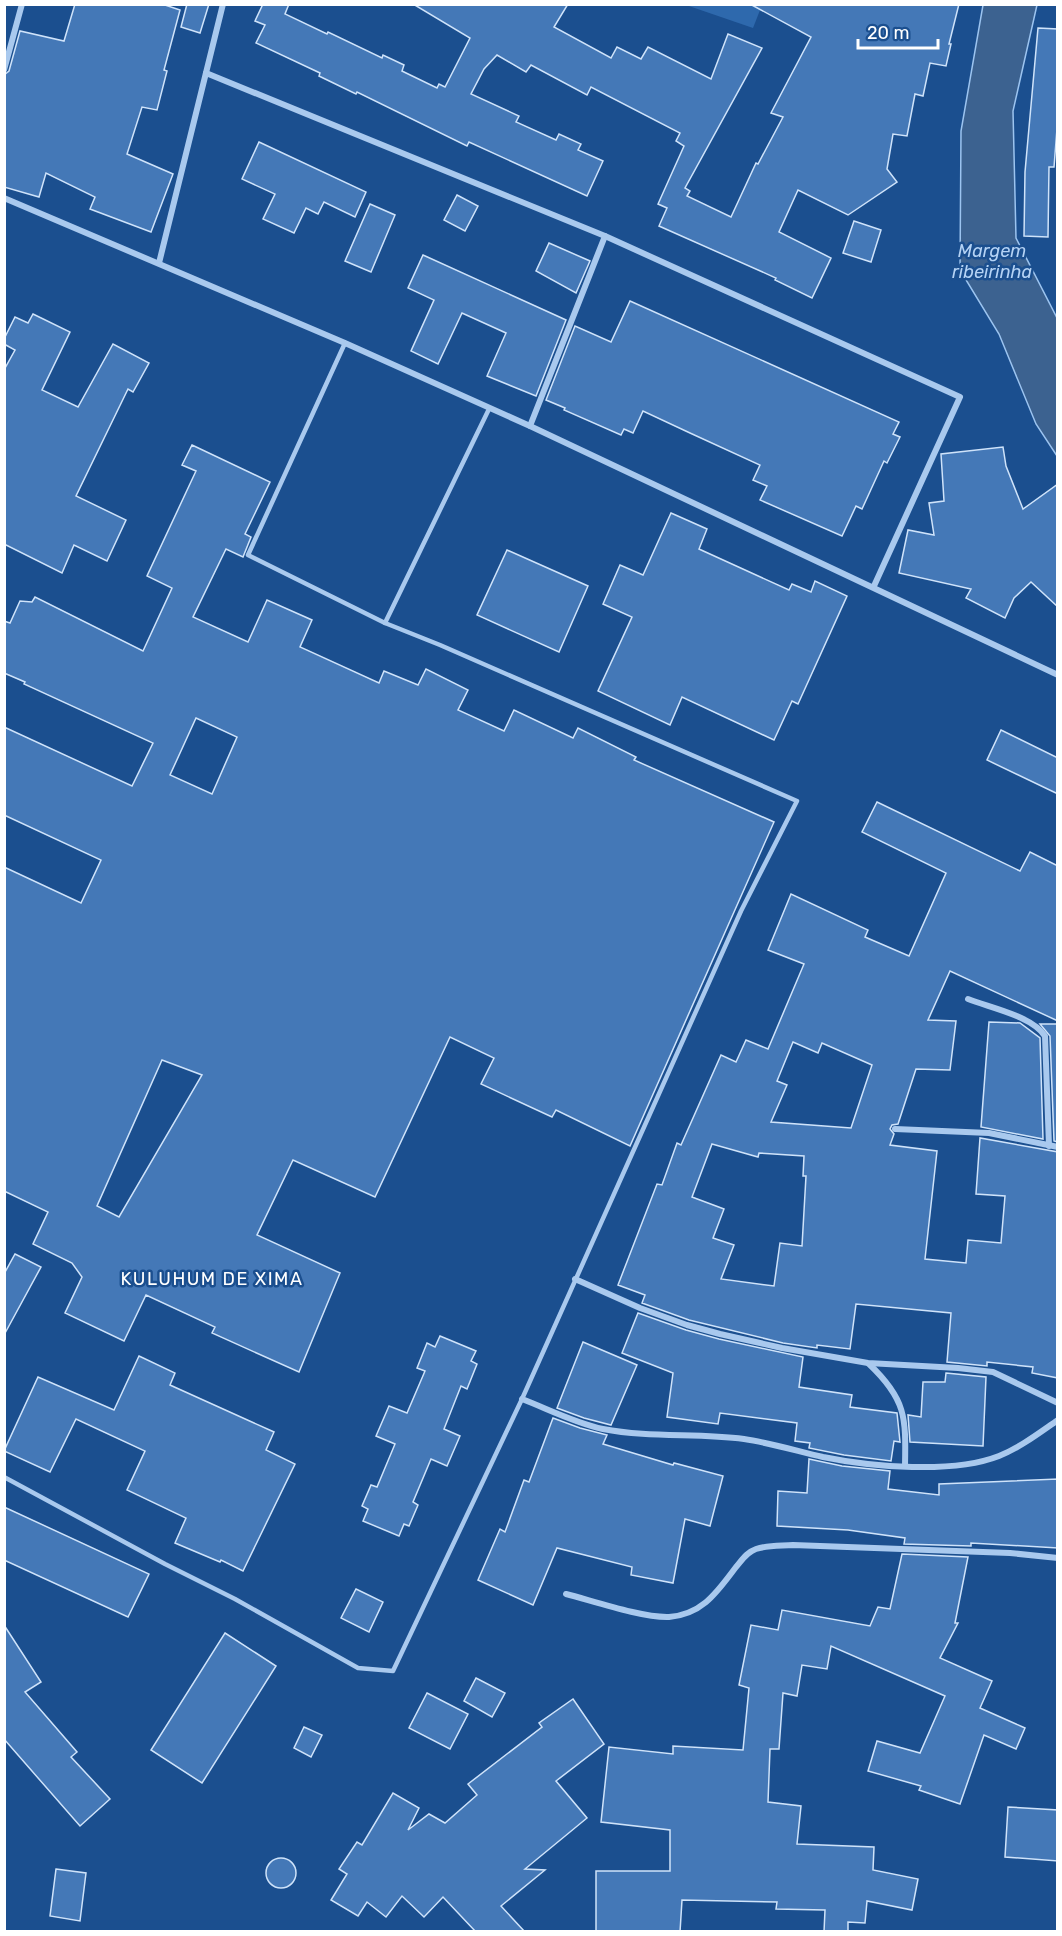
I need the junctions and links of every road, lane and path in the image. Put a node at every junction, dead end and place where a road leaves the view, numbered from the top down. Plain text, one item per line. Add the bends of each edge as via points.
1 (22, 4) edge
2 (223, 4) edge
3 (4, 70) edge
4 (206, 73) junction
5 (4, 198) edge
6 (605, 236) junction
7 (159, 263) junction
8 (345, 343) junction
9 (489, 408) junction
10 (530, 426) junction
11 (874, 586) junction
12 (385, 623) junction
13 (1058, 675) edge
14 (968, 999) dead end
15 (895, 1129) dead end
16 (1049, 1146) junction
17 (1058, 1148) edge
18 (575, 1280) junction
19 (868, 1363) junction
20 (522, 1399) junction
21 (1058, 1403) edge
22 (1058, 1420) edge
23 (906, 1466) junction
24 (4, 1477) edge
25 (1058, 1558) edge
26 (566, 1594) dead end

1 - 3 street
2 - 4 street
4 - 6 street
4 - 7 street
5 - 7 street
6 - 10 street
6 - 11 street via 960,397
7 - 8 street
8 - 9 street
8 - 12 lane via 248,555
9 - 10 street
9 - 12 lane
10 - 11 street
11 - 13 street
12 - 18 lane via 797,801 741,911
14 - 16 street via 1029,1022 1045,1036
15 - 16 street via 989,1133
16 - 17 street
18 - 19 street via 687,1325
18 - 20 lane
19 - 21 street via 993,1372
19 - 23 street via 883,1377 905,1415
20 - 23 street via 602,1429 741,1438 858,1463
20 - 24 lane via 393,1671 358,1668
22 - 23 street via 998,1456 939,1467
25 - 26 street via 793,1545 755,1550 745,1556 702,1608 685,1614 649,1615

